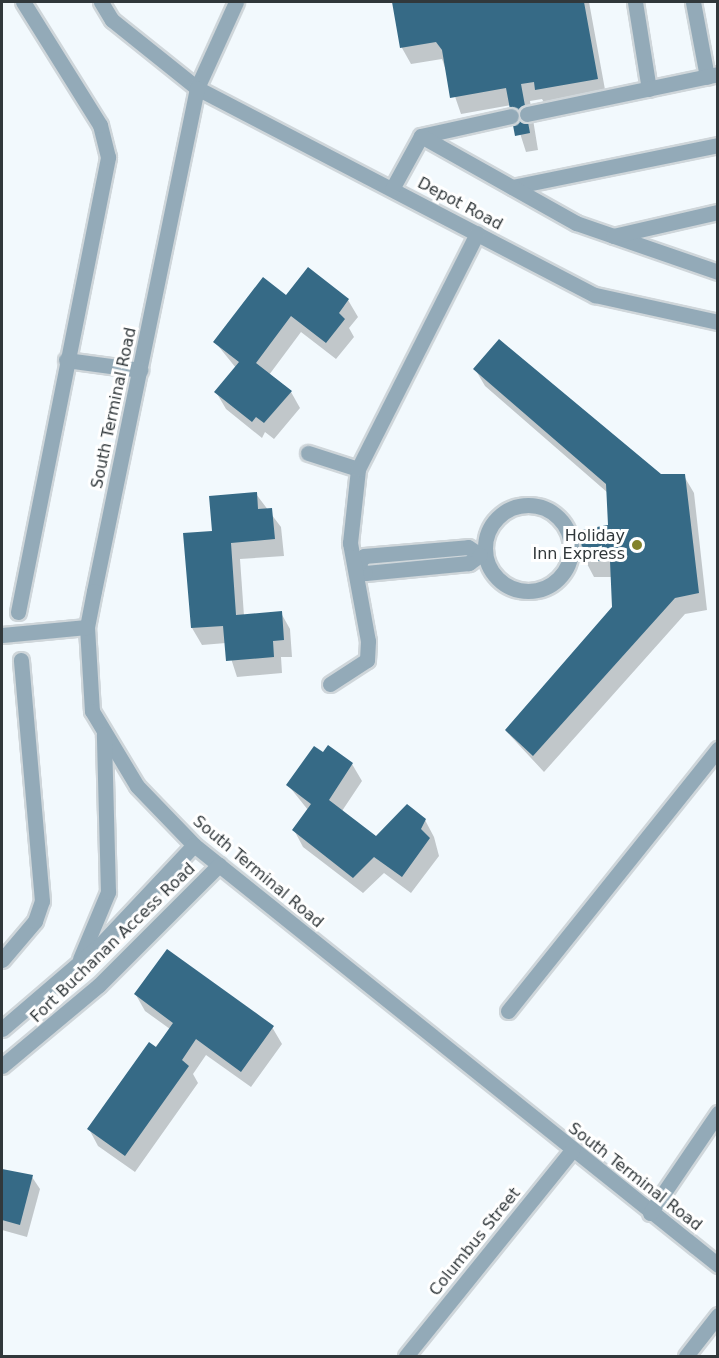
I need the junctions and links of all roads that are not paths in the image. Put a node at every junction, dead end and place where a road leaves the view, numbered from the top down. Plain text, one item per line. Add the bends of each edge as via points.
1 (23, 2) edge
2 (101, 2) edge
3 (236, 2) edge
4 (635, 2) edge
5 (693, 2) edge
6 (712, 76) edge
7 (197, 88) junction
8 (649, 88) junction
9 (421, 135) junction
10 (717, 145) edge
11 (512, 187) junction
12 (392, 189) junction
13 (717, 212) edge
14 (477, 233) junction
15 (613, 236) junction
16 (717, 272) edge
17 (717, 321) edge
18 (66, 360) junction
19 (140, 370) junction
20 (308, 453) dead end
21 (358, 469) junction
22 (482, 555) junction
23 (355, 566) junction
24 (18, 612) dead end
25 (87, 627) junction
26 (2, 634) edge
27 (21, 660) dead end
28 (330, 684) dead end
29 (104, 731) junction
30 (717, 749) edge
31 (194, 845) junction
32 (219, 865) junction
33 (2, 960) edge
34 (79, 962) junction
35 (508, 1011) dead end
36 (2, 1029) edge
37 (2, 1066) edge
38 (717, 1113) edge
39 (572, 1150) junction
40 (650, 1213) junction
41 (717, 1265) edge
42 (717, 1315) edge
43 (406, 1356) edge
44 (686, 1356) edge

1 - 18 street via 100,125 108,157
2 - 7 street, Depot Road via 112,20
3 - 7 street, South Terminal Road
4 - 8 street
5 - 6 street
6 - 8 street
7 - 12 street, Depot Road
7 - 19 street, South Terminal Road
8 - 9 street
9 - 11 street
9 - 12 street
10 - 11 street
11 - 15 street via 576,223
12 - 14 street, Depot Road
13 - 15 street
14 - 17 street, Depot Road via 595,295
14 - 21 street
15 - 16 street
18 - 19 street
18 - 24 street
19 - 25 street, South Terminal Road
20 - 21 street
21 - 23 street
22 - 22 street via 504,584 537,591 561,577 570,538 554,514 526,505 500,516 490,528
22 - 23 street via 469,563 364,573
23 - 28 street via 368,641 367,660
25 - 26 street
25 - 29 street, South Terminal Road via 92,711
27 - 33 street via 42,902 35,921
29 - 31 street, South Terminal Road via 137,786
29 - 34 street via 108,892
30 - 35 street
31 - 32 street, South Terminal Road
31 - 34 street, Fort Buchanan Access Road
32 - 37 street, Fort Buchanan Access Road via 99,985
32 - 39 street, South Terminal Road
34 - 36 street, Fort Buchanan Access Road
38 - 40 street
39 - 40 street, South Terminal Road
39 - 43 street, Columbus Street
40 - 41 street, South Terminal Road
42 - 44 street

